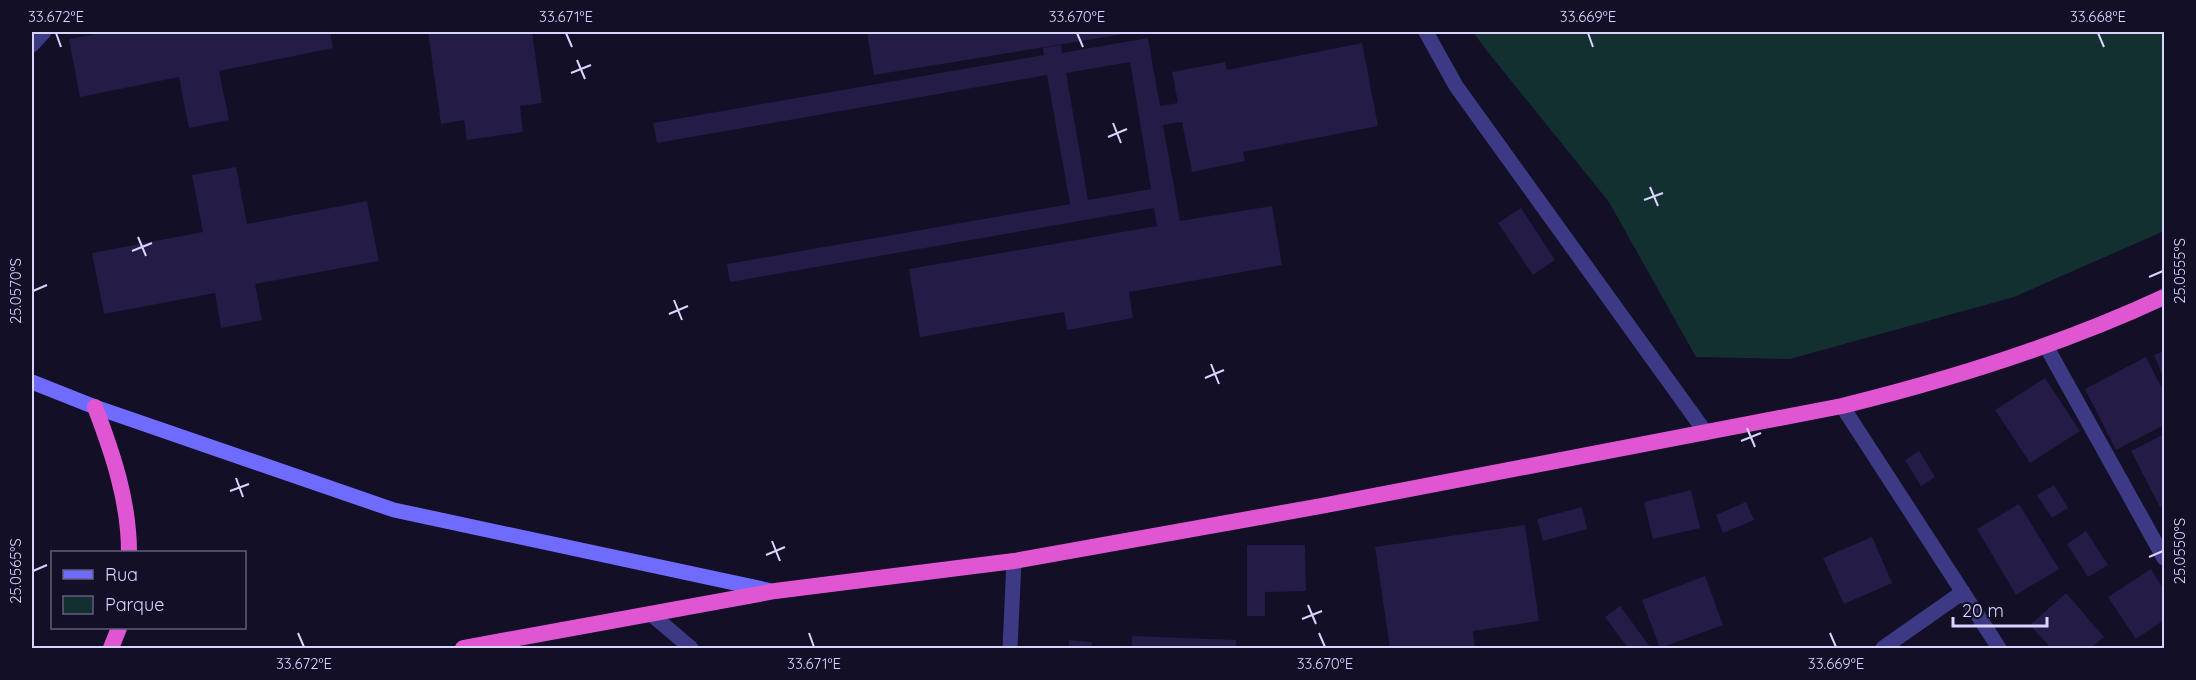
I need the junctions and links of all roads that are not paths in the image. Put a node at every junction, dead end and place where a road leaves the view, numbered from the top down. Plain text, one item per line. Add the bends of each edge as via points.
1 (44, 32) edge
2 (1425, 32) edge
3 (32, 45) edge
4 (2164, 297) edge
5 (2046, 346) junction
6 (32, 382) edge
7 (1842, 406) junction
8 (95, 407) junction
9 (1706, 433) junction
10 (129, 551) edge
11 (2164, 558) edge
12 (1014, 561) junction
13 (775, 591) junction
14 (1963, 592) junction
15 (652, 615) junction
16 (118, 629) edge
17 (111, 648) edge
18 (463, 648) edge
19 (691, 648) edge
20 (1010, 648) edge
21 (1883, 648) edge
22 (1999, 648) edge

1 - 3 street
2 - 9 street via 1456,86
4 - 5 highway
5 - 7 highway via 1927,385
5 - 11 street
6 - 8 main road
7 - 9 highway
7 - 14 street
8 - 10 highway via 126,508
8 - 13 main road via 394,510
9 - 12 highway
12 - 13 highway
12 - 20 street
13 - 15 highway
14 - 21 street
14 - 22 street
15 - 18 highway
15 - 19 street
16 - 17 highway

